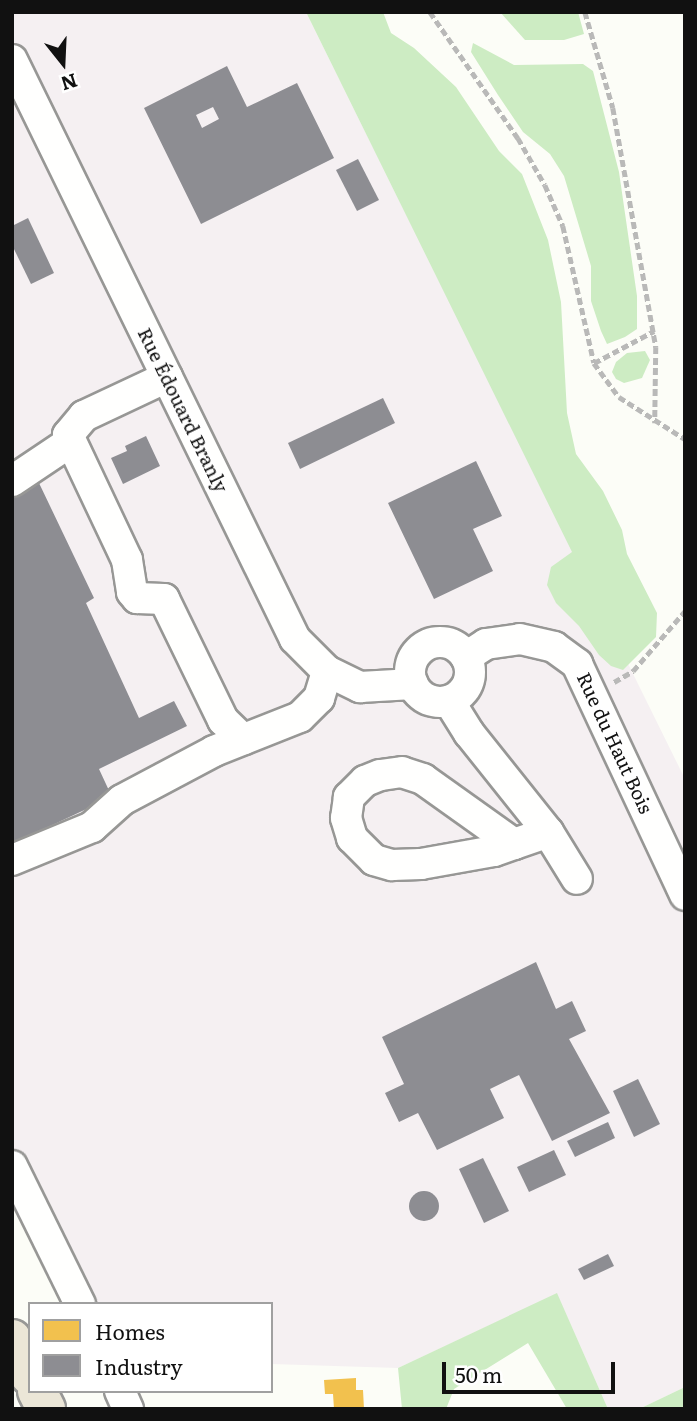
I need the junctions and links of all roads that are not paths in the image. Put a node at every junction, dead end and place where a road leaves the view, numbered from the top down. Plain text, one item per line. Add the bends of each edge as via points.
1 (12, 60) edge
2 (167, 377) junction
3 (70, 442) junction
4 (12, 481) edge
5 (466, 657) junction
6 (327, 671) junction
7 (413, 684) junction
8 (449, 701) junction
9 (243, 739) junction
10 (548, 832) junction
11 (514, 844) junction
12 (12, 860) edge
13 (577, 879) dead end
14 (685, 895) edge
15 (12, 1166) edge
16 (79, 1302) edge
17 (12, 1339) edge
18 (28, 1372) edge
19 (38, 1393) edge
20 (121, 1393) edge
21 (46, 1409) edge
22 (128, 1409) edge

1 - 2 street, Rue Édouard Branly
2 - 3 street via 84,416 68,435
2 - 6 street, Rue Édouard Branly via 295,639
3 - 4 street
3 - 9 street via 127,561 132,593 137,598 164,599 223,720
5 - 7 street via 453,645 435,642 426,646 412,663
5 - 8 street via 470,667 466,688
5 - 14 street, Rue du Haut Bois via 486,645 520,639 554,648 578,664
6 - 7 street, Rue Édouard Branly via 360,687
6 - 9 street via 318,698 300,717
7 - 8 street via 428,699
8 - 10 street
9 - 12 street via 146,785 92,827
10 - 11 street
10 - 13 street
11 - 11 street via 421,864 374,860 352,838 346,818 349,797 365,781 402,772 423,779
15 - 16 street
17 - 18 highway
19 - 21 highway
20 - 22 street

